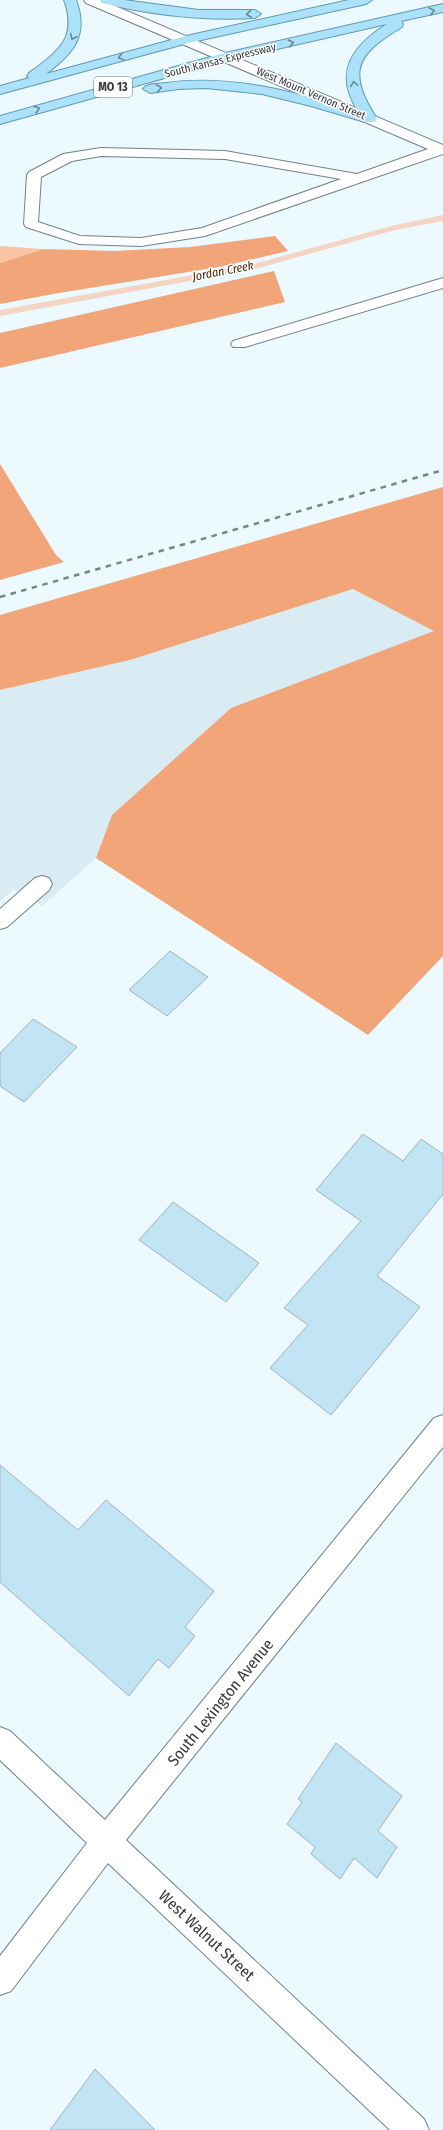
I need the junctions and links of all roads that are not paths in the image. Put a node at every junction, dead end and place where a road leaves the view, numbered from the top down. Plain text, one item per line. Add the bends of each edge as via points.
1 (70, 0) edge
2 (90, 0) edge
3 (106, 0) edge
4 (362, 1) edge
5 (443, 8) edge
6 (413, 15) junction
7 (186, 40) junction
8 (226, 57) junction
9 (21, 84) junction
10 (0, 90) edge
11 (370, 119) junction
12 (0, 120) edge
13 (0, 132) edge
14 (442, 150) edge
15 (358, 178) junction
16 (443, 284) edge
17 (239, 344) dead end
18 (42, 884) dead end
19 (0, 921) edge
20 (443, 1427) edge
21 (0, 1741) edge
22 (107, 1841) junction
23 (0, 1980) edge
24 (413, 2130) edge

1 -> 9 main road via 77,18 77,29 72,40 55,60
2 - 7 street, West Mount Vernon Street
4 -> 3 main road via 212,16 163,11
4 - 7 main road, South Kansas Expressway / MO 13
6 -> 5 main road, South Kansas Expressway / MO 13
8 -> 6 main road, South Kansas Expressway / MO 13
11 -> 6 main road via 353,87 352,75 359,55 369,43
7 - 8 street, West Mount Vernon Street
7 -> 9 main road, South Kansas Expressway / MO 13
8 - 11 street, West Mount Vernon Street
12 -> 8 main road, South Kansas Expressway / MO 13
9 - 10 main road, South Kansas Expressway / MO 13
13 -> 11 main road via 137,92 186,85 268,91 316,102
11 - 14 street, West Mount Vernon Street
14 - 15 street
15 - 15 street via 205,232 141,242 79,240 31,224 34,175 68,157 101,152 225,155
16 - 17 street
18 - 19 street
20 - 22 street, South Lexington Avenue
21 - 22 street, West Walnut Street
22 - 23 street, South Lexington Avenue
22 - 24 street, West Walnut Street

